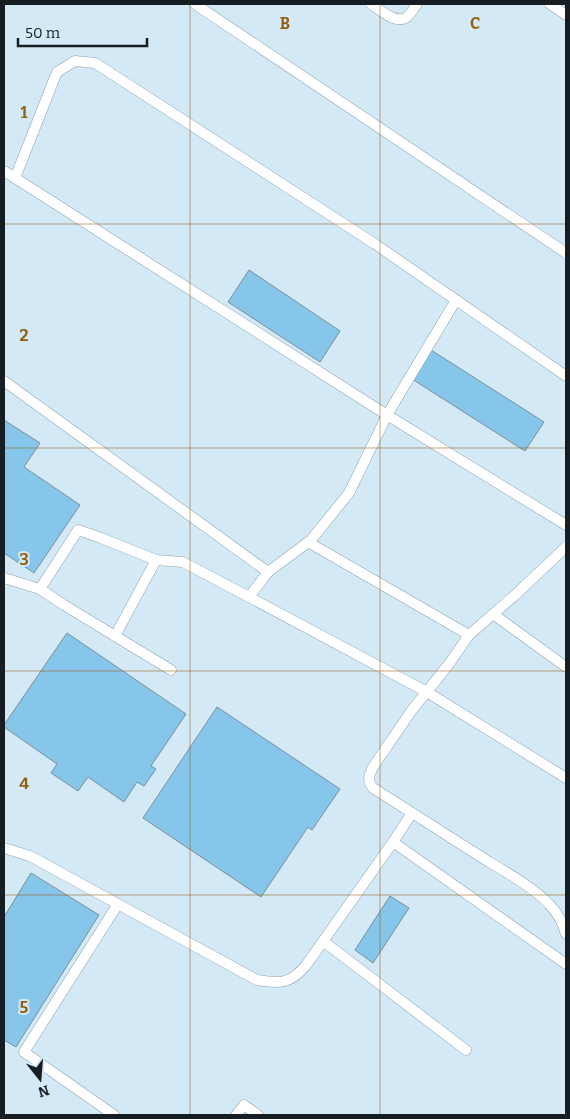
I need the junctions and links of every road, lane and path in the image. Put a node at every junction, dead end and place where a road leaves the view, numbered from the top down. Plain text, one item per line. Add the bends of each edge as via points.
1 (195, 4) edge
2 (371, 4) edge
3 (417, 4) edge
4 (550, 4) edge
5 (566, 15) edge
6 (4, 171) edge
7 (15, 178) junction
8 (566, 253) edge
9 (456, 300) junction
10 (566, 376) edge
11 (4, 381) edge
12 (387, 415) junction
13 (566, 525) edge
14 (308, 542) junction
15 (566, 547) edge
16 (156, 560) junction
17 (268, 572) junction
18 (4, 578) edge
19 (40, 589) junction
20 (249, 597) junction
21 (493, 614) junction
22 (469, 635) junction
23 (115, 636) junction
24 (566, 668) edge
25 (171, 670) dead end
26 (427, 692) junction
27 (566, 778) edge
28 (412, 813) junction
29 (393, 842) junction
30 (4, 848) edge
31 (118, 904) junction
32 (566, 934) edge
33 (323, 941) junction
34 (566, 964) edge
35 (466, 1050) dead end
36 (114, 1115) edge
37 (236, 1115) edge
38 (258, 1115) edge

1 - 8 lane
2 - 3 lane via 398,20 409,16
4 - 5 lane
6 - 7 lane
7 - 9 lane via 56,72 74,61 95,63
7 - 12 lane
9 - 10 lane
9 - 12 lane
11 - 17 lane
12 - 13 lane
12 - 14 lane via 349,493
14 - 17 lane
14 - 22 lane
15 - 21 lane
16 - 19 lane via 78,530
16 - 20 lane via 183,562
16 - 23 lane
17 - 20 lane
18 - 19 lane
19 - 23 lane
20 - 26 lane
21 - 22 lane
21 - 24 lane
22 - 26 lane
23 - 25 lane
26 - 27 lane
26 - 28 lane via 370,773 373,788
28 - 29 lane
28 - 32 lane via 540,895 558,915
29 - 33 lane
29 - 34 lane
30 - 31 lane via 30,856
31 - 33 lane via 257,980 286,982 299,974
31 - 36 lane via 24,1052
33 - 35 lane
37 - 38 lane via 244,1105

